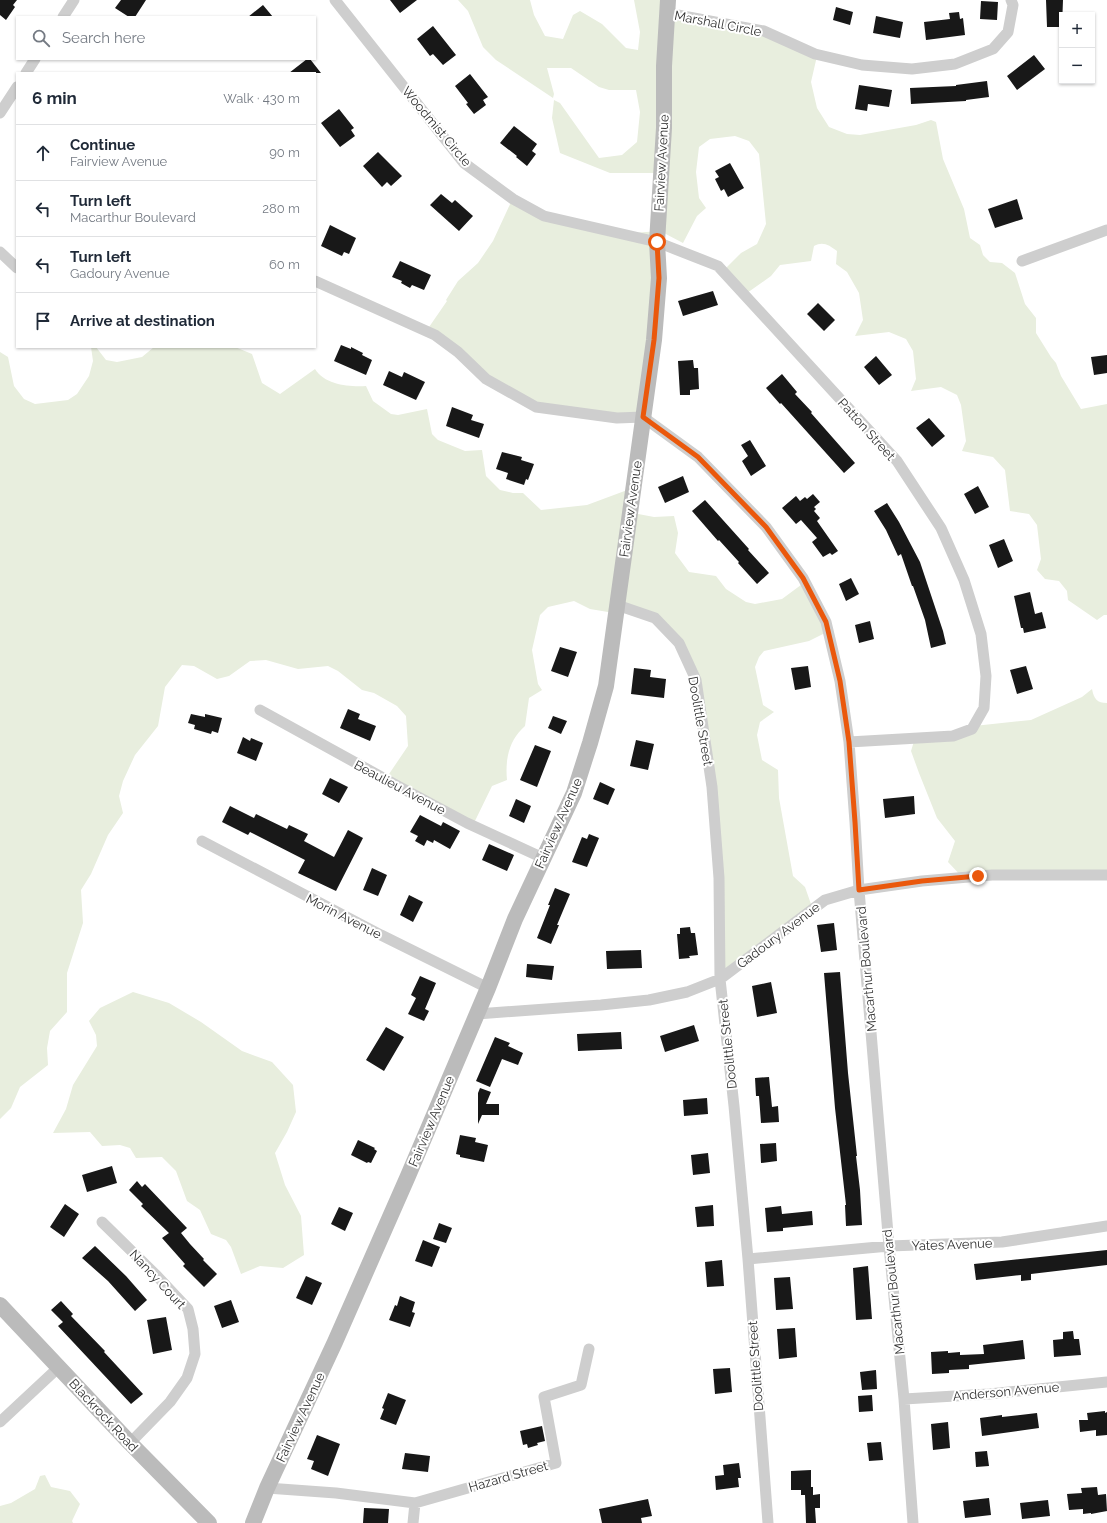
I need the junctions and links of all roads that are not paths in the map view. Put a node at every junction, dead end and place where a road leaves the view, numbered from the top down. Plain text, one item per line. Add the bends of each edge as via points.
1 (74, 0) edge
2 (335, 0) edge
3 (1011, 0) edge
4 (667, 7) edge
5 (64, 16) edge
6 (35, 60) edge
7 (27, 72) edge
8 (16, 89) edge
9 (0, 113) edge
10 (1107, 230) edge
11 (657, 242) junction
12 (0, 252) edge
13 (1022, 261) dead end
14 (16, 267) edge
15 (316, 281) edge
16 (643, 417) junction
17 (617, 605) junction
18 (260, 710) dead end
19 (849, 742) junction
20 (202, 841) dead end
21 (543, 858) junction
22 (1107, 875) edge
23 (859, 890) junction
24 (720, 979) junction
25 (488, 988) junction
26 (478, 1014) junction
27 (102, 1222) dead end
28 (1107, 1226) edge
29 (888, 1246) junction
30 (748, 1259) junction
31 (0, 1305) edge
32 (590, 1349) dead end
33 (59, 1367) junction
34 (1107, 1382) edge
35 (904, 1399) junction
36 (0, 1422) edge
37 (130, 1443) junction
38 (267, 1488) junction
39 (415, 1503) junction
40 (209, 1523) edge
41 (253, 1523) edge
42 (413, 1523) edge
43 (768, 1523) edge
44 (913, 1523) edge

1 - 5 street
2 - 11 street, Woodmist Circle via 464,163 483,178 512,199 544,216
3 - 4 street, Marshall Circle via 1013,5 1008,32 993,49 955,64 912,69 855,63 815,54 764,31
4 - 11 main road, Fairview Avenue via 664,128
6 - 7 street
8 - 9 street
10 - 13 street
11 - 16 main road, Fairview Avenue via 659,278 654,340
11 - 19 street, Patton Street via 718,266 897,461 941,528 964,580 980,634 986,682 984,708 972,729 953,736
12 - 14 street
15 - 16 street via 435,335 458,352 486,379 536,407 617,418
16 - 17 main road, Fairview Avenue
16 - 19 street, Macarthur Boulevard via 698,457 766,527 803,578 826,622 840,681
17 - 21 main road, Fairview Avenue via 606,686 590,743 574,793
17 - 24 street, Doolittle Street via 655,618 679,643 696,680 713,795 719,878
18 - 21 street, Beaulieu Avenue via 396,786
19 - 23 street, Macarthur Boulevard
20 - 25 street, Morin Avenue
21 - 25 main road, Fairview Avenue
22 - 23 street, Gadoury Avenue via 992,875
23 - 24 street, Gadoury Avenue via 825,900
23 - 29 street, Macarthur Boulevard
24 - 26 street, Gadoury Avenue via 687,992 649,1000
24 - 30 street, Doolittle Street
25 - 26 main road, Fairview Avenue
26 - 38 main road, Fairview Avenue via 335,1342
27 - 37 street, Nancy Court via 188,1309 193,1329 195,1354 187,1378 170,1402
28 - 29 street, Yates Avenue via 1002,1242
29 - 30 street, Yates Avenue
29 - 35 street, Macarthur Boulevard
30 - 43 street, Doolittle Street
31 - 33 main road, Blackrock Road
32 - 39 street, Hazard Street via 581,1385 544,1397 556,1463
33 - 36 street
33 - 37 main road, Blackrock Road
34 - 35 street, Anderson Avenue via 990,1394
35 - 44 street, Macarthur Boulevard
37 - 40 main road, Blackrock Road
38 - 39 street, Hazard Street
38 - 41 main road, Fairview Avenue
39 - 42 street

